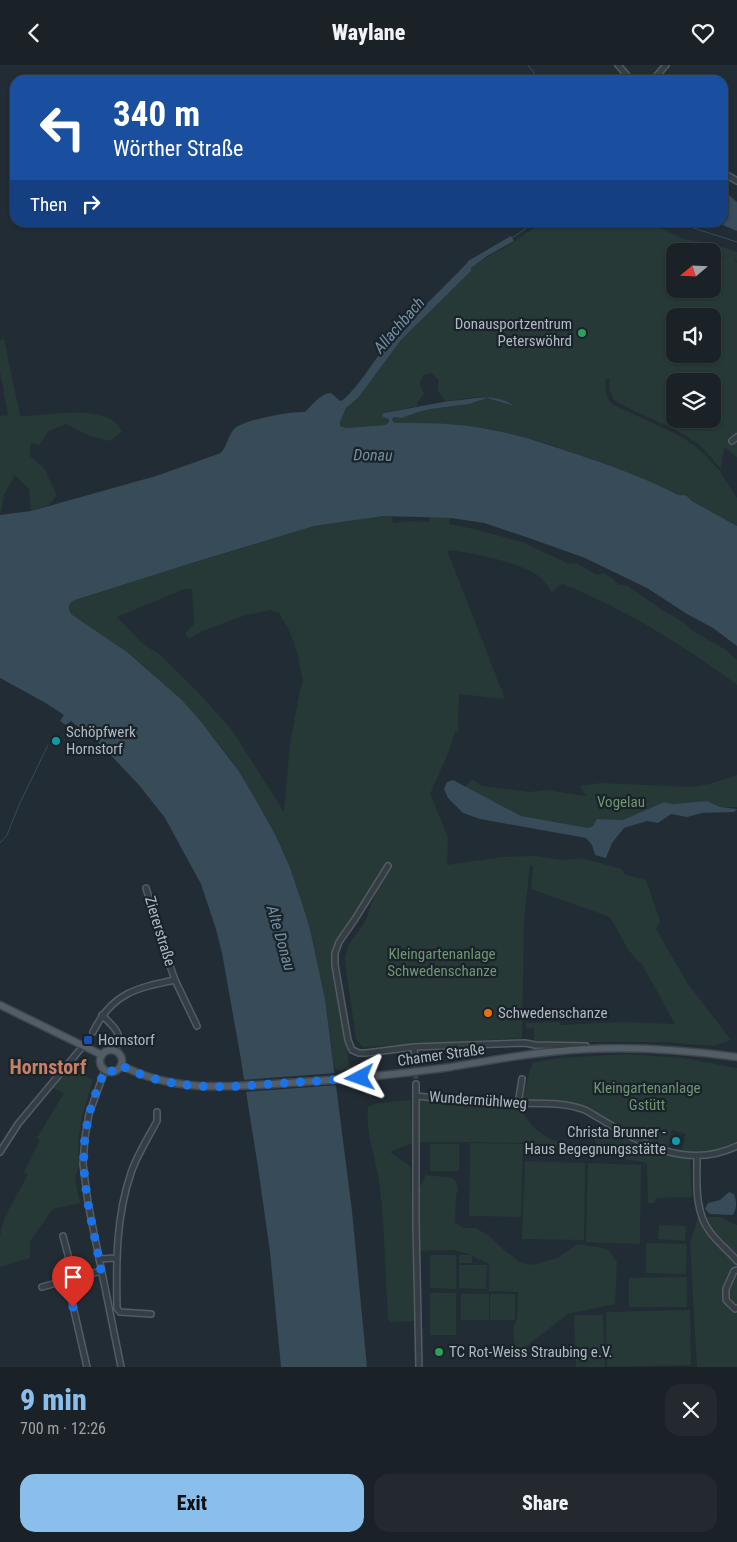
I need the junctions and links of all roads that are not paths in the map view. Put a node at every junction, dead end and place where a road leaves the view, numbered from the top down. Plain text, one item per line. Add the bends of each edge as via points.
1 (618, 65) edge
2 (666, 65) edge
3 (627, 75) edge
4 (657, 75) edge
5 (737, 437) edge
6 (732, 441) dead end
7 (388, 866) dead end
8 (146, 888) dead end
9 (176, 980) junction
10 (0, 1005) edge
11 (102, 1015) junction
12 (197, 1026) dead end
13 (93, 1032) dead end
14 (83, 1046) junction
15 (414, 1047) junction
16 (628, 1048) junction
17 (115, 1051) junction
18 (100, 1054) junction
19 (737, 1057) edge
20 (415, 1059) tunnel mouth
21 (120, 1065) junction
22 (105, 1070) junction
23 (522, 1079) dead end
24 (416, 1084) tunnel mouth
25 (416, 1096) junction
26 (518, 1104) junction
27 (158, 1112) dead end
28 (737, 1146) edge
29 (0, 1152) edge
30 (696, 1155) junction
31 (63, 1236) dead end
32 (117, 1258) junction
33 (99, 1259) junction
34 (737, 1261) edge
35 (737, 1270) edge
36 (101, 1271) junction
37 (74, 1278) junction
38 (67, 1280) junction
39 (42, 1287) dead end
40 (737, 1308) edge
41 (150, 1314) dead end
42 (87, 1367) edge
43 (121, 1367) edge
44 (419, 1367) edge

1 - 3 street
2 - 4 street
5 - 6 street
7 - 15 street via 339,942 335,965 352,1050 366,1053
8 - 9 street, Ziererstraße
9 - 11 street, Ziererstraße via 128,993
9 - 12 street
10 - 14 main road
11 - 13 street, Ziererstraße
11 - 17 street via 119,1035
14 - 18 main road
14 - 29 street via 18,1124
15 - 16 street via 525,1043
15 - 20 street
16 - 19 main road, Chamer Straße
16 - 21 main road, Chamer Straße via 542,1053 360,1078 220,1088 171,1084
17 - 18 main road
17 - 21 main road via 121,1059
18 - 22 main road
21 - 22 main road via 112,1071
22 - 33 street via 89,1114 84,1150 86,1191
23 - 26 street
24 - 25 street
25 - 26 street, Wundermühlweg
25 - 44 street, Wundermühlweg
26 - 30 street, Wundermühlweg via 585,1109 648,1146 666,1152
27 - 32 street via 157,1121 134,1164 127,1185
28 - 30 street, Wundermühlweg via 715,1155
30 - 34 street via 698,1196 704,1222
31 - 37 street
32 - 33 street
32 - 41 street via 117,1308 120,1312
33 - 36 street
35 - 40 street via 726,1289 726,1300
36 - 37 street
36 - 43 street
37 - 38 street
38 - 39 street
38 - 42 street

